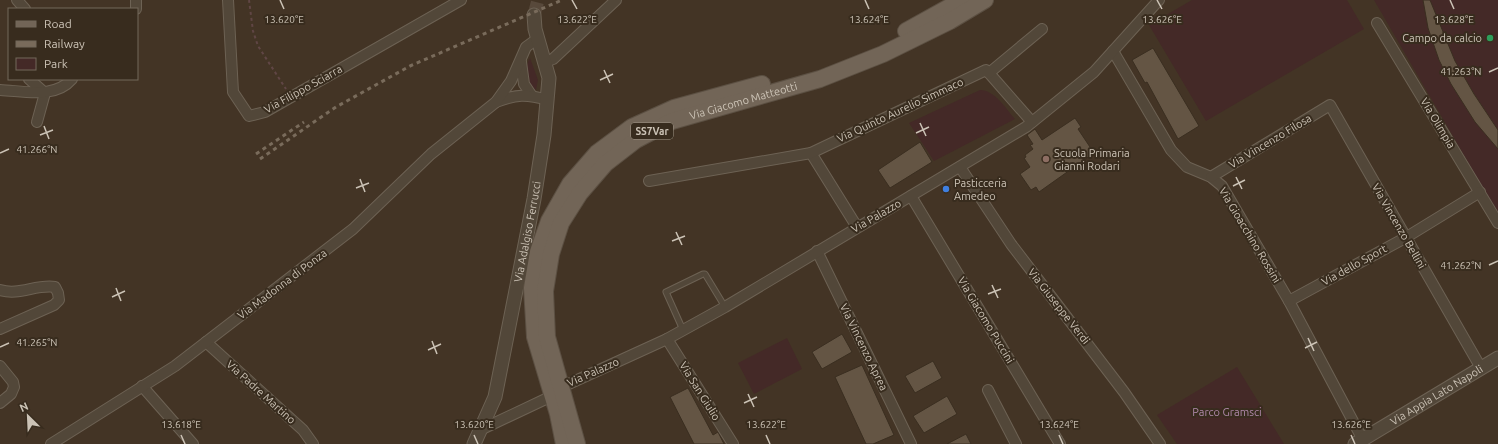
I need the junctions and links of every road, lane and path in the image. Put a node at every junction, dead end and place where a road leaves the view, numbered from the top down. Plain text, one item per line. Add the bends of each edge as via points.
1 (17, 0) edge
2 (228, 0) edge
3 (249, 0) edge
4 (461, 0) edge
5 (616, 0) edge
6 (962, 0) edge
7 (985, 0) edge
8 (1159, 0) edge
9 (24, 8) edge
10 (534, 16) tunnel mouth
11 (1377, 23) dead end
12 (1042, 29) dead end
13 (537, 39) junction
14 (1113, 51) junction
15 (521, 62) junction
16 (545, 62) junction
17 (989, 73) junction
18 (30, 80) edge
19 (71, 80) edge
20 (0, 90) edge
21 (45, 92) junction
22 (532, 96) junction
23 (292, 97) junction
24 (548, 100) junction
25 (496, 102) junction
26 (1330, 105) joint
27 (37, 122) dead end
28 (1032, 122) junction
29 (811, 153) junction
30 (960, 167) junction
31 (1211, 177) junction
32 (649, 181) dead end
33 (1480, 192) junction
34 (911, 196) junction
35 (1498, 223) edge
36 (857, 227) junction
37 (1405, 238) junction
38 (817, 251) junction
39 (0, 290) edge
40 (1289, 301) junction
41 (725, 307) junction
42 (0, 329) edge
43 (683, 330) junction
44 (668, 339) junction
45 (206, 342) junction
46 (1498, 358) edge
47 (0, 366) edge
48 (1481, 368) junction
49 (142, 386) junction
50 (988, 390) dead end
51 (557, 392) junction
52 (0, 403) edge
53 (480, 430) junction
54 (1359, 442) edge
55 (51, 444) edge
56 (192, 444) edge
57 (313, 444) edge
58 (474, 444) edge
59 (564, 444) edge
60 (577, 444) edge
61 (733, 444) edge
62 (911, 444) edge
63 (1016, 444) edge
64 (1060, 444) edge
65 (1160, 444) edge

1 - 9 street
2 - 23 street, Via Filippo Sciarra via 233,92 248,116 265,112
3 - 23 path via 253,31 258,46
4 - 23 street, Via Filippo Sciarra
5 - 16 street via 553,59
6 - 51 main road, Via Giacomo Matteotti via 942,13 879,44 815,69 674,108 632,127 597,153 570,184 547,227 538,252 532,288 535,337
7 - 51 main road, Via Giacomo Matteotti / SS7Var via 950,21 883,54 820,79 672,121 636,140 605,164 580,193 561,223 551,254 546,291 548,337
8 - 14 street, Via Palazzo
10 - 13 street, Via Adalgiso Ferrucci
11 - 33 street, Via Olimpia
12 - 17 street, Via Quinto Aurelio Simmaco
13 - 15 street, Via Madonna di Ponza via 526,47
13 - 16 street, Via Adalgiso Ferrucci
14 - 28 street, Via Palazzo via 1094,72
14 - 31 street, Via Gioacchino Rossini via 1171,150 1188,167
15 - 22 street via 524,84
15 - 25 street, Via Madonna di Ponza via 511,82
16 - 24 street, Via Adalgiso Ferrucci via 549,78
17 - 28 street
17 - 29 street, Via Quinto Aurelio Simmaco via 986,70
18 - 21 street
19 - 21 street via 68,85
20 - 21 street
21 - 27 street
22 - 24 street, Via Madonna di Ponza
22 - 25 street, Via Madonna di Ponza via 510,97
24 - 53 street, Via Adalgiso Ferrucci via 534,199 495,397
25 - 45 street, Via Madonna di Ponza via 432,154 353,230
26 - 31 street, Via Vincenzo Filosa
26 - 37 street, Via Vincenzo Bellini
28 - 30 street, Via Palazzo
29 - 32 street, Via Quinto Aurelio Simmaco
29 - 36 street
30 - 34 street, Via Palazzo
30 - 65 street, Via Giuseppe Verdi via 1011,244 1124,392
31 - 40 street, Via Gioacchino Rossini via 1222,186
33 - 35 street, Via Olimpia
33 - 37 street, Via dello Sport
34 - 36 street, Via Palazzo
34 - 64 street, Via Giacomo Puccini
36 - 38 street, Via Palazzo
37 - 40 street, Via dello Sport
37 - 48 street, Via Vincenzo Bellini
38 - 41 street, Via Palazzo
38 - 62 street, Via Vincenzo Aprea
39 - 42 street via 19,292 47,286 55,287 59,300 54,305
40 - 54 street, Via Gioacchino Rossini
41 - 43 street, Via Palazzo
41 - 43 lane via 705,274 666,292
43 - 44 street, Via Palazzo
44 - 51 street, Via Palazzo
44 - 61 street, Via San Giulio
45 - 49 street, Via Madonna di Ponza via 175,366
45 - 57 street, Via Padre Martino via 303,430
46 - 48 street, Via Appia Lato Napoli
47 - 52 street via 14,387 11,394
48 - 54 street, Via Appia Lato Napoli
49 - 55 street, Via Madonna di Ponza
49 - 56 street
50 - 63 street
51 - 53 street, Via Palazzo
51 - 59 main road, Via Giacomo Matteotti / SS7Var
51 - 60 main road, Via Giacomo Matteotti / SS7Var
53 - 58 street, Via Adalgiso Ferrucci

